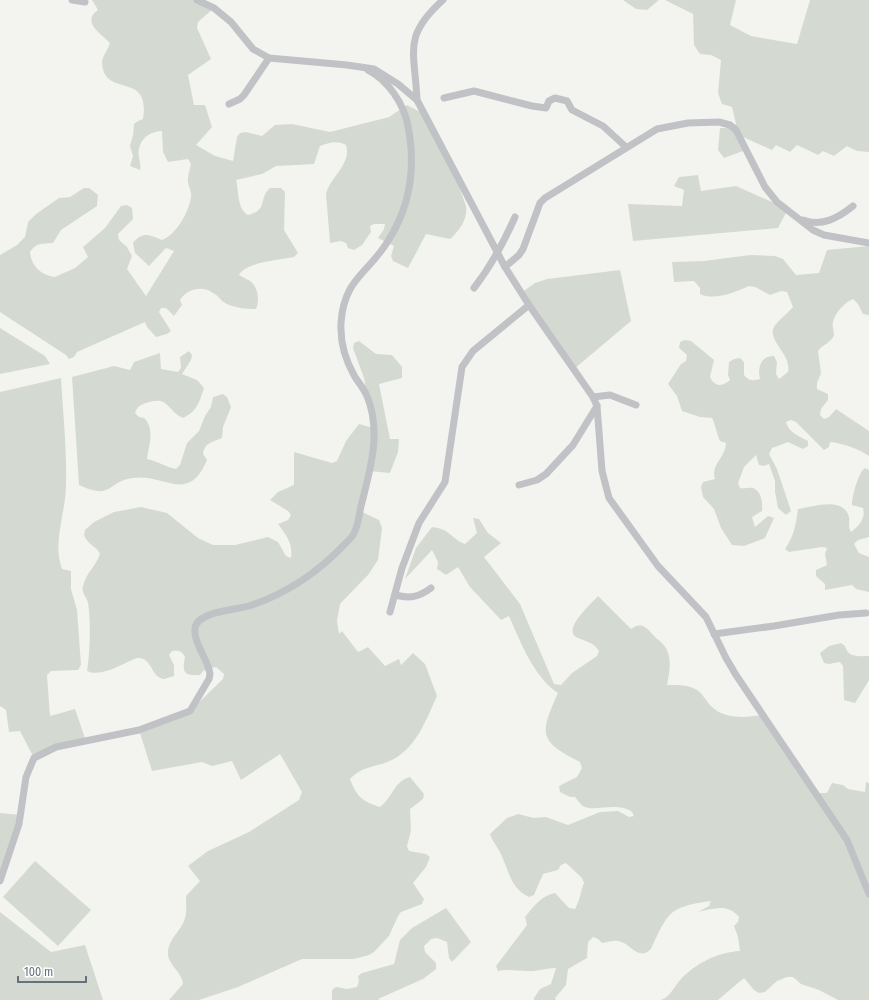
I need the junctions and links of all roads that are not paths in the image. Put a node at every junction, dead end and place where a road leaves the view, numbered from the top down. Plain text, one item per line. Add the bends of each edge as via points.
1 (72, 0) edge
2 (197, 0) edge
3 (443, 0) edge
4 (85, 2) dead end
5 (269, 58) junction
6 (361, 67) junction
7 (444, 98) dead end
8 (417, 100) junction
9 (229, 104) dead end
10 (626, 147) junction
11 (853, 206) dead end
12 (515, 217) dead end
13 (799, 219) junction
14 (869, 243) edge
15 (498, 254) junction
16 (505, 267) junction
17 (474, 288) dead end
18 (529, 305) junction
19 (594, 397) junction
20 (636, 405) dead end
21 (597, 406) junction
22 (519, 485) dead end
23 (431, 588) dead end
24 (395, 595) junction
25 (390, 612) dead end
26 (866, 613) dead end
27 (714, 634) junction
28 (0, 881) edge
29 (869, 894) edge

1 - 4 street
2 - 5 street via 214,8 231,22 253,49
3 - 8 street via 430,12 416,32 412,47
5 - 6 street
5 - 9 street via 244,95
6 - 8 street via 374,69 383,74
6 - 28 street via 372,72 397,96 407,120 412,145 413,172 399,220 388,242 355,279 343,306 342,345 354,375 366,395 374,432 374,451 353,534 329,560 298,583 247,607 210,614 197,624 197,639 210,674 190,711 139,730 56,747 34,758 26,777 19,824
7 - 10 street via 474,91 546,108 549,101 554,98 567,101 572,110 603,126
8 - 15 street
10 - 13 street via 666,126 720,122 730,125 736,130 765,187 777,202
10 - 16 street via 540,203 523,249
11 - 13 street via 843,214 821,223
12 - 15 street
13 - 14 street via 824,235
15 - 16 street
15 - 17 street
16 - 18 street
18 - 19 street
18 - 24 street via 473,351 462,367 445,482 419,523
19 - 20 street via 610,395
19 - 21 street
21 - 22 street via 573,445 546,474 537,480
21 - 27 street via 602,472 609,498 658,566 706,617
23 - 24 street via 410,598
24 - 25 street
26 - 27 street
27 - 29 street via 736,675 847,840

